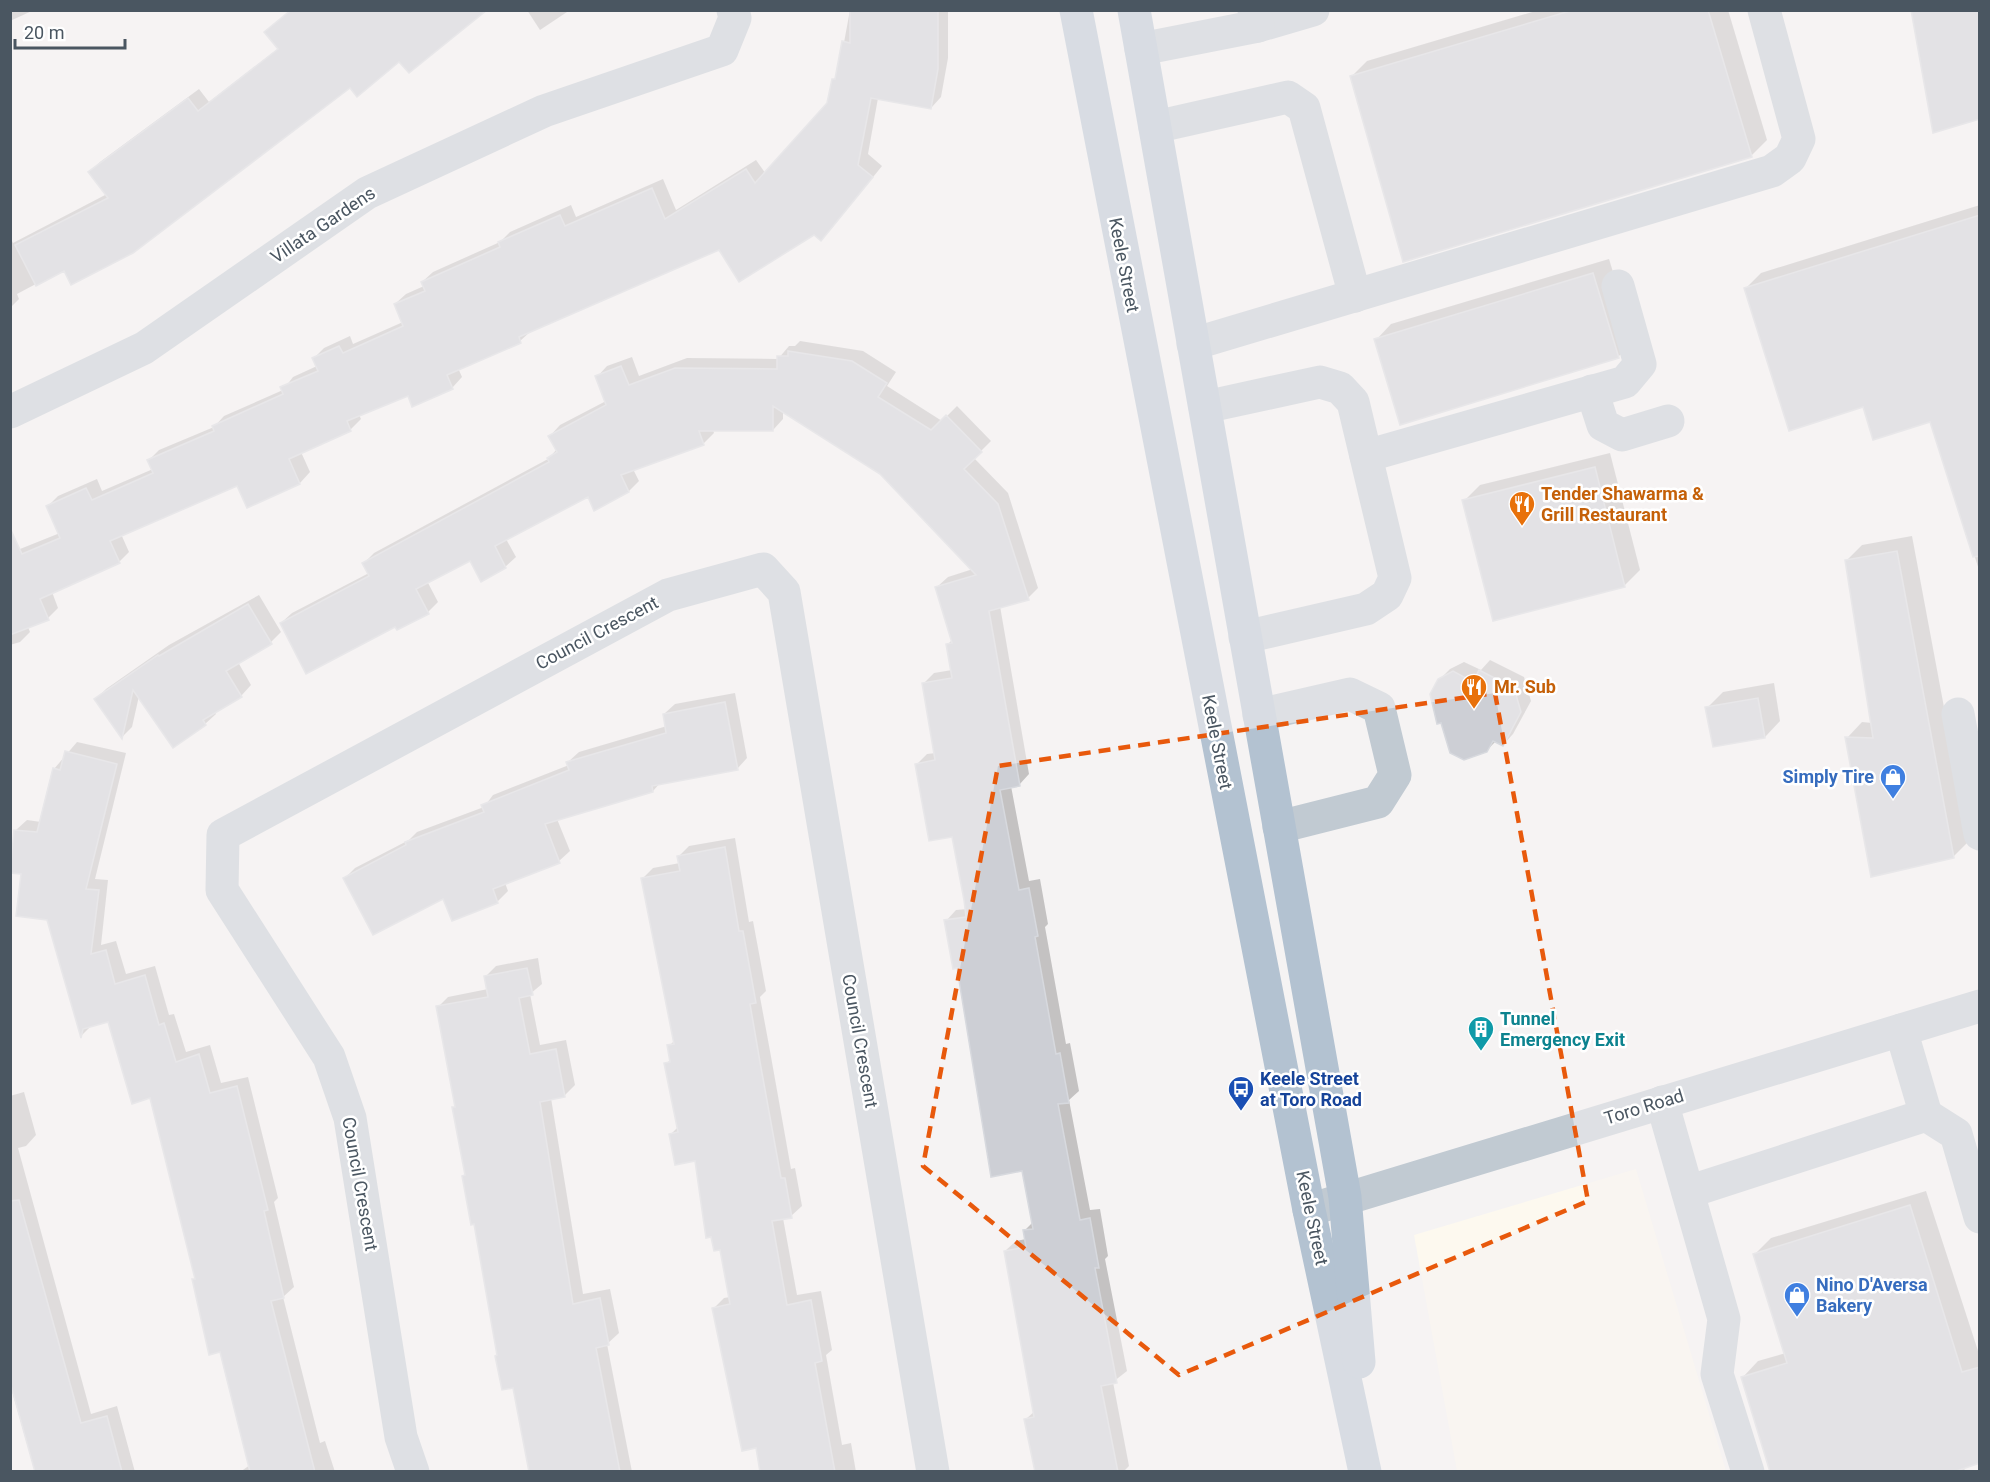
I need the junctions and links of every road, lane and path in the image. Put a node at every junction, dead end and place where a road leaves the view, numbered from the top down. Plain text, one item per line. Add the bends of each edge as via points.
1 (734, 10) edge
2 (1076, 10) edge
3 (1134, 10) edge
4 (1313, 10) edge
5 (1764, 10) edge
6 (1256, 18) edge
7 (1141, 49) junction
8 (1155, 127) junction
9 (1618, 286) dead end
10 (1355, 296) junction
11 (1193, 344) junction
12 (1592, 391) junction
13 (1205, 407) junction
14 (10, 412) edge
15 (1668, 422) dead end
16 (1366, 456) junction
17 (1245, 638) junction
18 (1958, 714) dead end
19 (1259, 715) junction
20 (1279, 826) junction
21 (1980, 834) edge
22 (1980, 1006) edge
23 (1900, 1030) junction
24 (1662, 1102) junction
25 (1926, 1115) junction
26 (1688, 1192) junction
27 (1345, 1197) junction
28 (1309, 1210) junction
29 (1980, 1217) edge
30 (413, 1472) edge
31 (933, 1472) edge
32 (1367, 1472) edge
33 (1748, 1472) edge

1 - 14 street, Villata Gardens via 735,18 722,50 544,111 367,193 144,348
2 - 28 main road, Keele Street
3 - 7 main road, Keele Street
4 - 6 street
5 - 10 street via 1798,139 1790,158 1772,171
6 - 7 street
7 - 8 main road, Keele Street
8 - 10 street via 1288,97 1304,108
8 - 11 main road, Keele Street
9 - 12 street via 1640,364 1625,382
10 - 11 street
11 - 13 main road, Keele Street
12 - 15 street via 1603,425 1622,435
12 - 16 street
13 - 16 street via 1320,382 1340,388 1353,402
13 - 17 main road, Keele Street
16 - 17 street via 1395,578 1387,595 1366,609
17 - 19 main road, Keele Street
18 - 21 street
19 - 20 main road, Keele Street
19 - 20 street via 1350,694 1379,708 1395,775 1378,802
20 - 27 main road, Keele Street
22 - 23 street, Toro Road
23 - 24 street, Toro Road
23 - 25 street
24 - 26 street
24 - 27 street, Toro Road
25 - 26 street
25 - 29 street via 1956,1134
26 - 33 street via 1724,1318 1717,1374
27 - 28 street, Toro Road
27 - 32 main road, Keele Street
28 - 32 main road, Keele Street
30 - 31 street, Council Crescent via 401,1437 351,1118 329,1057 222,890 223,834 668,595 762,569 784,592

